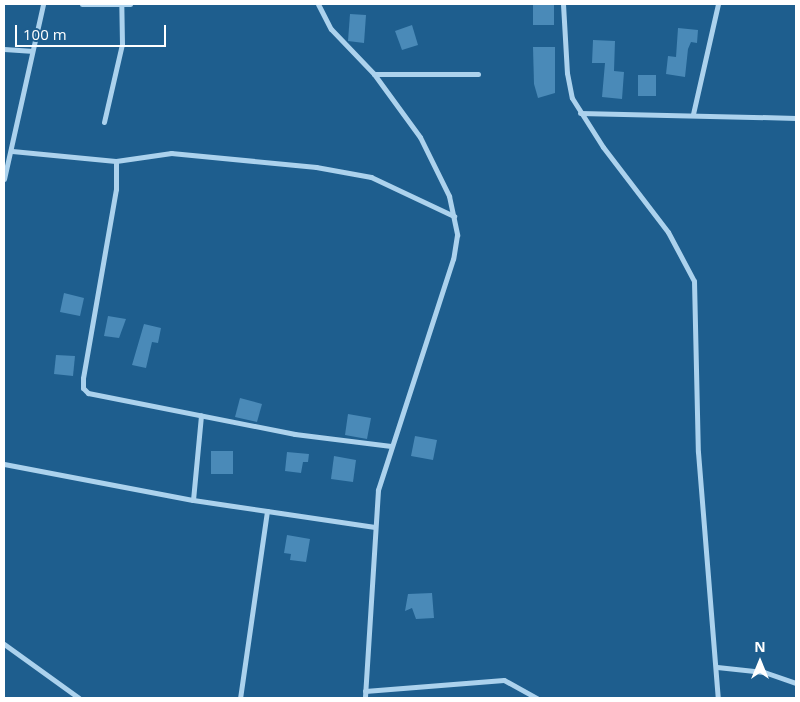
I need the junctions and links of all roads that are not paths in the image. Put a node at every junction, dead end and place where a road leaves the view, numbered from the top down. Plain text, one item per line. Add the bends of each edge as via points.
1 (43, 4) edge
2 (82, 4) edge
3 (130, 4) edge
4 (318, 4) edge
5 (564, 4) edge
6 (718, 4) edge
7 (121, 5) edge
8 (4, 49) edge
9 (30, 51) junction
10 (374, 74) junction
11 (478, 74) dead end
12 (580, 113) junction
13 (693, 114) junction
14 (796, 118) edge
15 (104, 122) dead end
16 (12, 151) junction
17 (116, 160) junction
18 (4, 179) edge
19 (454, 216) junction
20 (201, 415) junction
21 (391, 446) junction
22 (4, 464) edge
23 (193, 500) junction
24 (267, 511) junction
25 (375, 527) junction
26 (4, 644) edge
27 (717, 668) junction
28 (796, 683) edge
29 (365, 690) junction
30 (80, 698) edge
31 (240, 698) edge
32 (365, 698) edge
33 (537, 698) edge
34 (718, 698) edge

1 - 9 street
2 - 7 street
3 - 7 street
4 - 10 street via 331,29
5 - 12 street via 567,73 572,98
6 - 13 street
7 - 15 street via 122,44
8 - 9 street
9 - 16 street
10 - 11 street
10 - 19 street via 420,137 449,196
12 - 13 street
12 - 27 street via 668,232 694,281 698,452
13 - 14 street
16 - 17 street
16 - 18 street
17 - 19 street via 171,153 324,168 370,177
17 - 20 street via 116,189 83,388 88,394 101,398
19 - 21 street via 457,235 453,260
20 - 21 street via 295,434
20 - 23 street
21 - 25 street via 378,490
22 - 23 street
23 - 24 street
24 - 25 street
24 - 31 street
25 - 29 street
26 - 30 street
27 - 28 street via 764,672
27 - 34 street
29 - 32 street
29 - 33 street via 504,680

